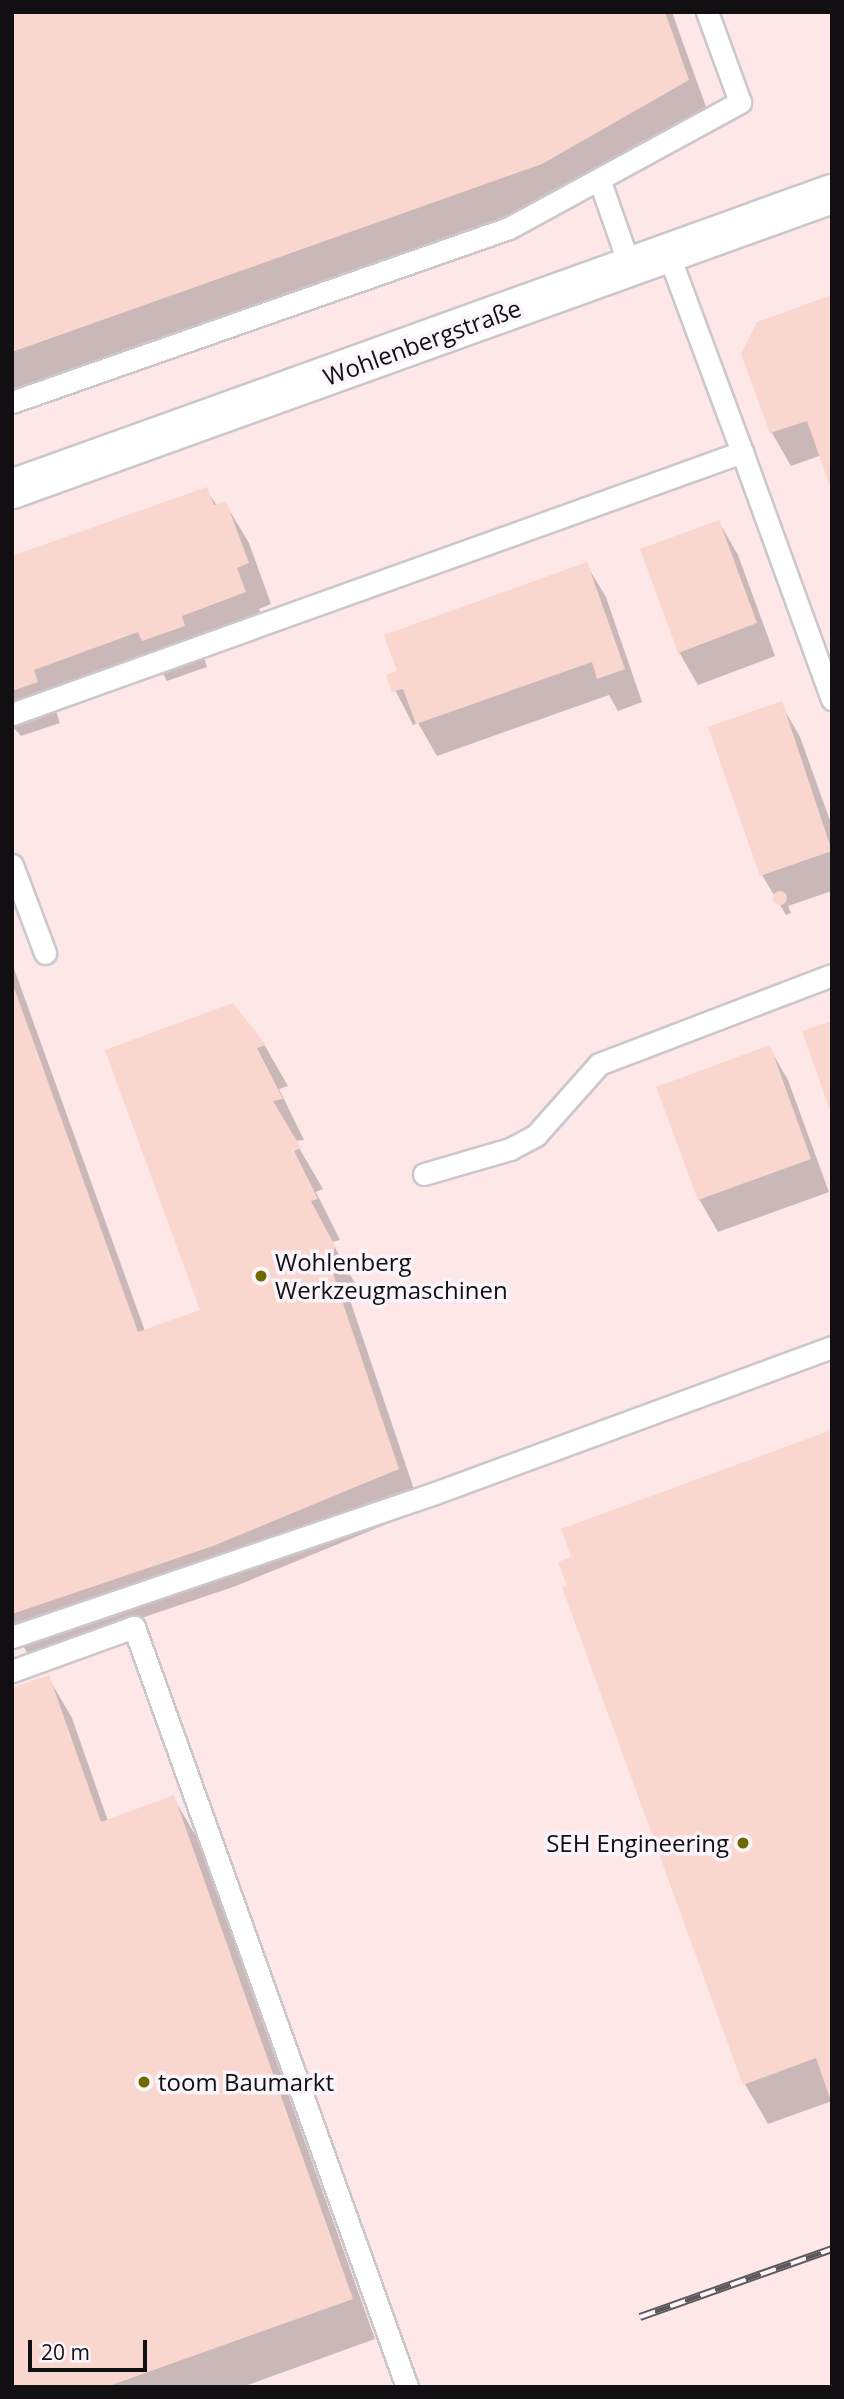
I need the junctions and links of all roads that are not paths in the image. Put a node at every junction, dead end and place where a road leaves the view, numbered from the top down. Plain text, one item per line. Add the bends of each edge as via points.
1 (706, 12) edge
2 (599, 179) junction
3 (832, 194) edge
4 (668, 253) junction
5 (630, 267) junction
6 (12, 402) edge
7 (742, 452) junction
8 (12, 489) edge
9 (832, 699) edge
10 (12, 714) edge
11 (12, 865) edge
12 (45, 953) dead end
13 (832, 975) edge
14 (424, 1174) dead end
15 (832, 1347) edge
16 (12, 1637) edge
17 (12, 1671) edge
18 (407, 2387) edge

1 - 2 lane via 740,102
2 - 5 lane
2 - 6 lane via 509,228
3 - 4 street, Wohlenbergstraße
4 - 5 street, Wohlenbergstraße
4 - 7 lane
5 - 8 street, Wohlenbergstraße
7 - 9 lane
7 - 10 lane
11 - 12 lane
13 - 14 lane via 599,1064 536,1135 510,1149
15 - 16 lane via 435,1493
17 - 18 lane via 134,1627

